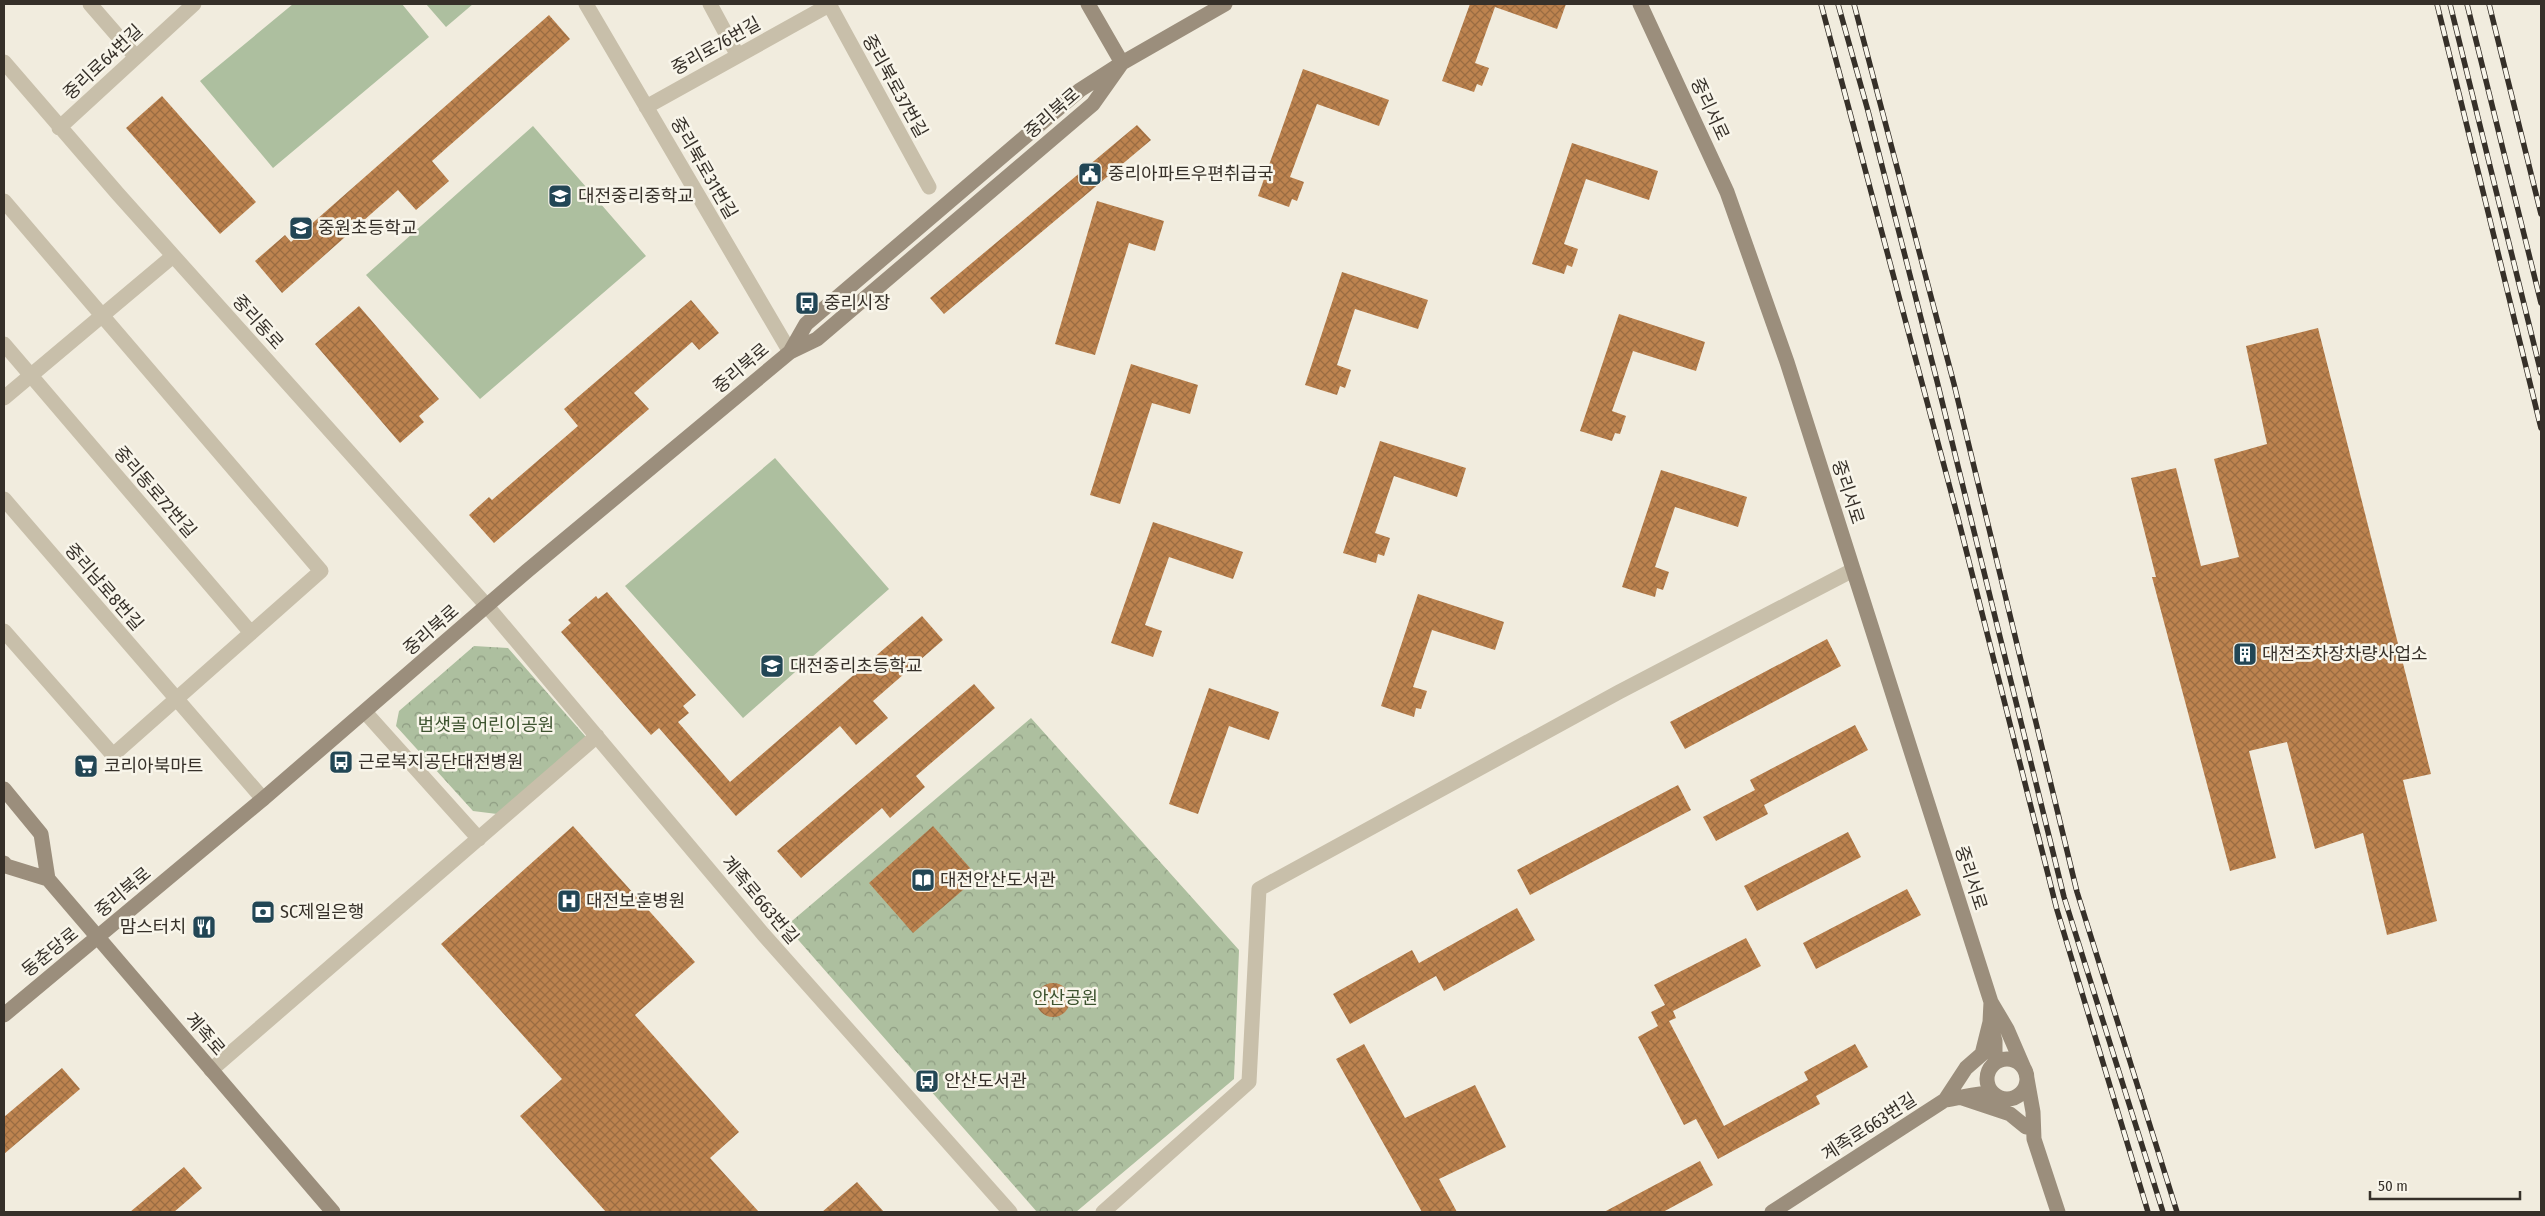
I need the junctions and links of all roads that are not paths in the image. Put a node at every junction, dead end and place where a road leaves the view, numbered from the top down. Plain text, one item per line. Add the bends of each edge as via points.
1 (90, 4) edge
2 (194, 4) edge
3 (586, 4) edge
4 (711, 4) edge
5 (829, 4) edge
6 (1088, 4) edge
7 (1225, 4) edge
8 (1640, 4) edge
9 (738, 56) junction
10 (136, 57) junction
11 (4, 62) edge
12 (1122, 63) junction
13 (646, 107) junction
14 (59, 128) junction
15 (929, 187) dead end
16 (4, 201) edge
17 (173, 256) junction
18 (101, 316) junction
19 (4, 344) edge
20 (790, 352) junction
21 (31, 375) junction
22 (4, 398) edge
23 (4, 499) edge
24 (1852, 570) junction
25 (487, 606) junction
26 (4, 631) edge
27 (252, 633) junction
28 (177, 699) junction
29 (365, 712) junction
30 (597, 736) junction
31 (4, 789) edge
32 (263, 799) junction
33 (479, 839) junction
34 (4, 863) edge
35 (48, 879) junction
36 (98, 938) junction
37 (1991, 1002) junction
38 (4, 1015) edge
39 (1990, 1022) junction
40 (1992, 1067) junction
41 (211, 1070) junction
42 (2026, 1073) junction
43 (1953, 1095) junction
44 (1999, 1096) junction
45 (2030, 1133) junction
46 (334, 1212) edge
47 (1010, 1212) edge
48 (1103, 1212) edge
49 (1772, 1212) edge
50 (2058, 1212) edge

1 - 10 street
2 - 10 street, 중리로64번길
3 - 13 street, 중리북로31번길
4 - 9 street
5 - 9 street, 중리로76번길
5 - 15 street, 중리북로37번길
6 - 12 main road
7 - 12 main road, 중리북로
8 - 24 main road, 중리서로 via 1727,192 1787,362
9 - 13 street, 중리로76번길
10 - 14 street, 중리로64번길
11 - 14 street, 중리동로
12 - 20 main road, 중리북로 via 1092,104 817,339
13 - 20 street, 중리북로31번길
14 - 17 street, 중리동로
16 - 18 street
17 - 18 street
17 - 25 street, 중리동로
18 - 21 street
18 - 27 street via 321,571
19 - 21 street, 중리동로72번길
20 - 25 main road, 중리북로
21 - 22 street
21 - 27 street, 중리동로72번길
23 - 28 street, 중리남로8번길
24 - 37 main road, 중리서로
24 - 48 street via 1619,692 1259,889 1249,1082
25 - 29 main road, 중리북로
25 - 30 street, 계족로663번길
26 - 28 street via 113,755
27 - 28 street
28 - 32 street, 중리남로8번길
29 - 32 main road, 중리북로
29 - 33 street
30 - 33 street
30 - 47 street, 계족로663번길 via 763,934
31 - 35 main road via 40,834
32 - 36 main road, 중리북로
33 - 41 street
34 - 35 main road
35 - 36 main road, 계족로
36 - 38 main road, 동춘당로
36 - 41 main road, 계족로
37 - 39 main road
37 - 42 main road
39 - 40 main road via 1995,1041
39 - 43 main road via 1982,1054 1966,1068
40 - 42 main road via 2005,1059 2012,1060
40 - 43 main road via 1972,1075
40 - 44 main road via 1987,1082
41 - 46 main road, 계족로
42 - 44 main road via 2027,1079 2017,1096
42 - 45 main road via 2034,1112
43 - 44 main road, 계족로663번길
43 - 45 main road via 2010,1114
43 - 49 main road, 계족로663번길
44 - 45 main road via 2015,1107
45 - 50 main road

